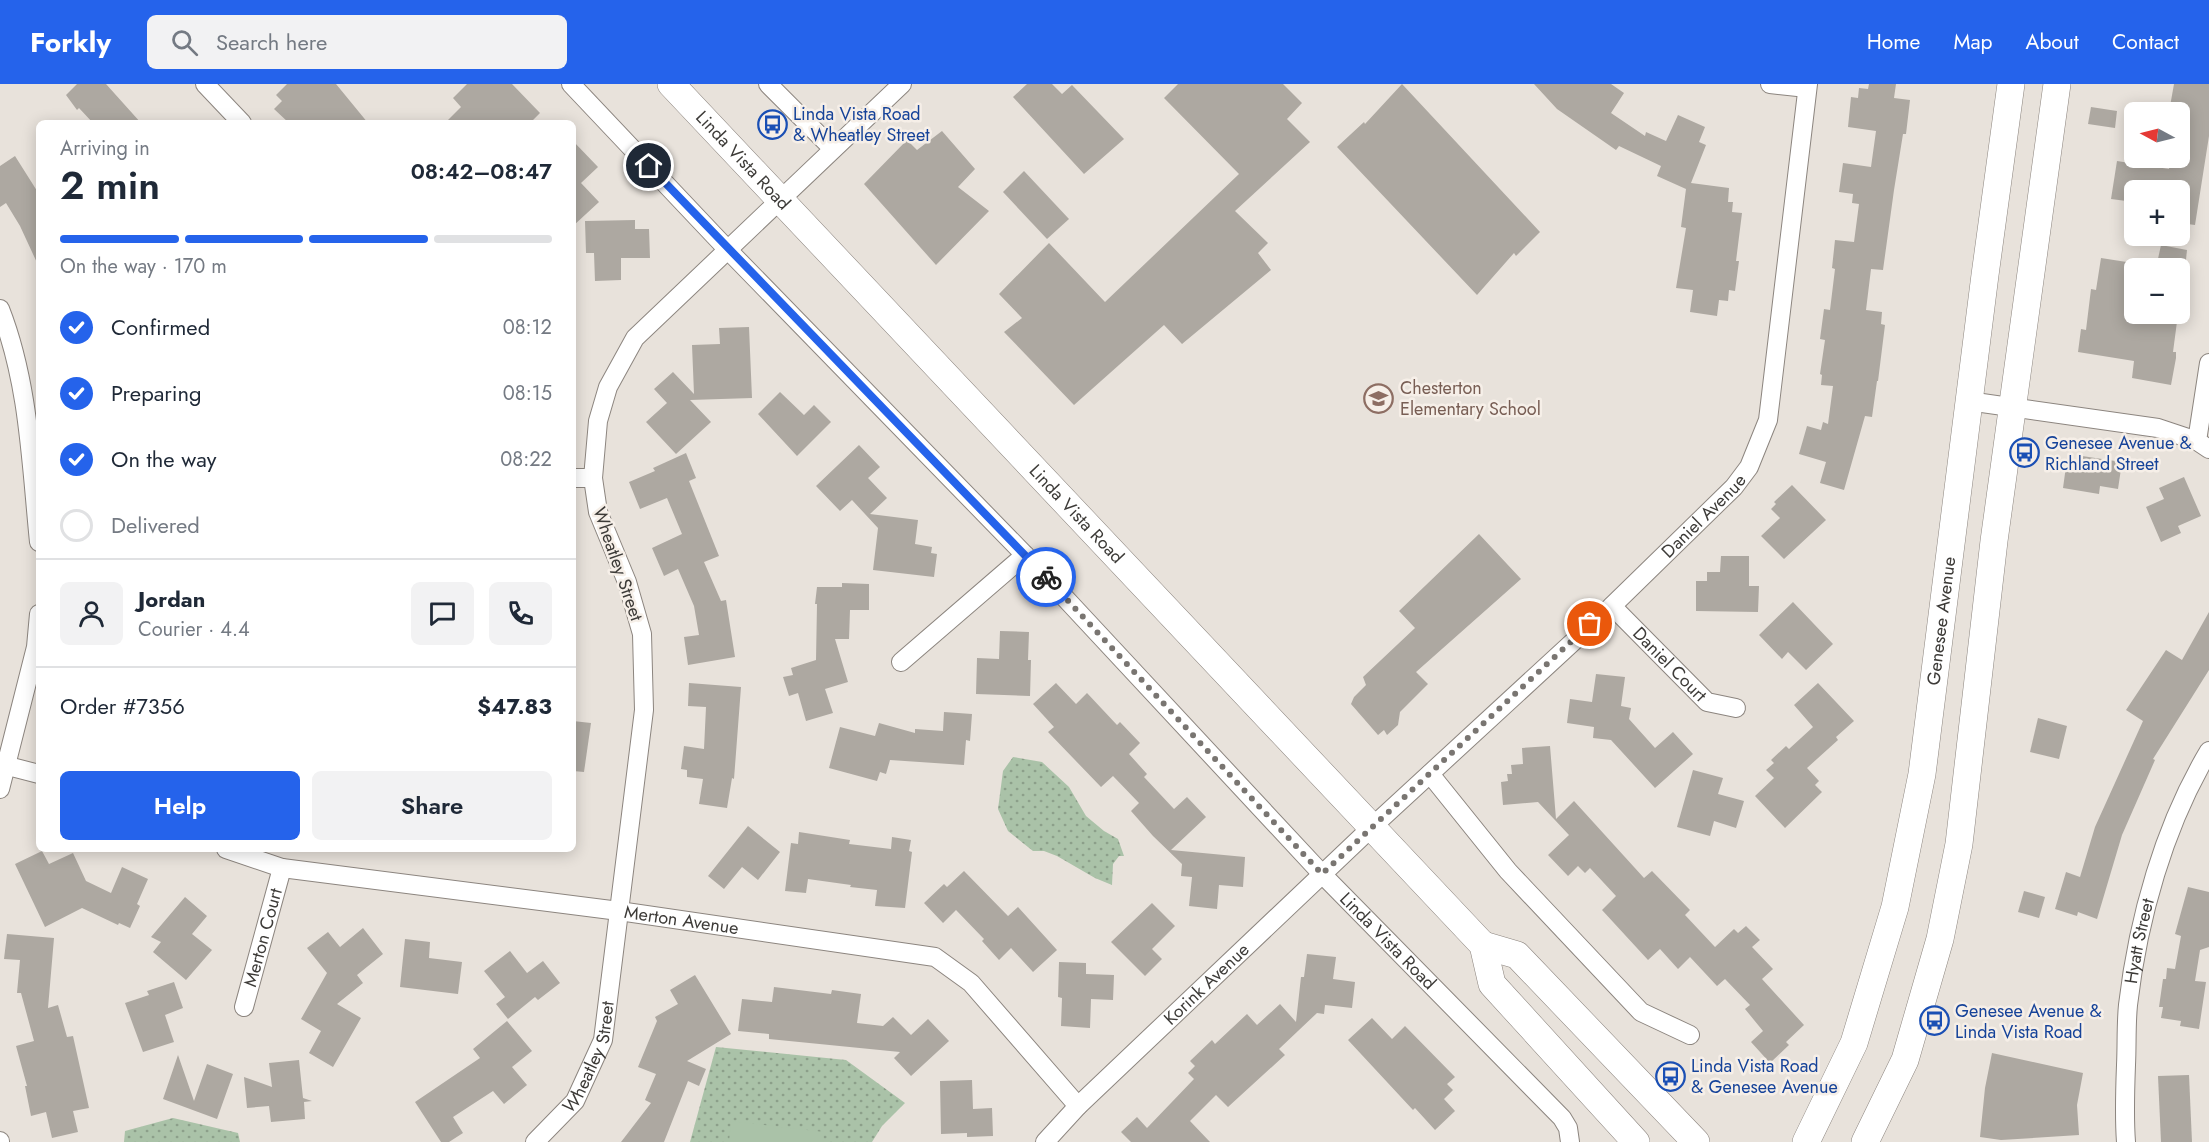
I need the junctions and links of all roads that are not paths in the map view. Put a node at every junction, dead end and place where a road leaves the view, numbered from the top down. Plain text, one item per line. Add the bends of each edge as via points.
1 (205, 84) edge
2 (571, 84) edge
3 (671, 84) edge
4 (768, 84) edge
5 (902, 84) edge
6 (1770, 84) edge
7 (2012, 84) edge
8 (2057, 84) edge
9 (1808, 86) edge
10 (239, 120) edge
11 (833, 149) junction
12 (780, 200) junction
13 (727, 249) junction
14 (0, 309) edge
15 (2209, 363) edge
16 (1968, 401) junction
17 (2014, 407) junction
18 (2203, 445) edge
19 (576, 478) edge
20 (593, 478) junction
21 (36, 512) edge
22 (1025, 555) junction
23 (1612, 606) junction
24 (36, 647) edge
25 (901, 662) dead end
26 (1736, 708) dead end
27 (2209, 751) edge
28 (3, 764) edge
29 (36, 773) edge
30 (1430, 774) junction
31 (0, 789) edge
32 (1372, 827) junction
33 (235, 852) edge
34 (282, 868) junction
35 (1322, 874) junction
36 (619, 911) junction
37 (1483, 945) junction
38 (244, 1007) dead end
39 (1690, 1035) dead end
40 (1078, 1106) junction
41 (535, 1142) edge
42 (1045, 1142) edge
43 (1570, 1142) edge
44 (1636, 1142) edge
45 (1696, 1142) edge
46 (1806, 1142) edge
47 (1865, 1142) edge
48 (2126, 1142) edge

1 - 10 street
2 - 13 street, Linda Vista Road
3 - 12 main road, Linda Vista Road
4 - 11 street
5 - 11 street, Wheatley Street
6 - 9 street
7 - 16 main road, Genesee Avenue
8 - 17 main road
9 - 23 street, Daniel Avenue via 1768,420 1749,467 1734,487
11 - 12 street, Wheatley Street
12 - 13 street, Wheatley Street
12 - 32 main road, Linda Vista Road
13 - 20 street, Wheatley Street via 635,338 608,387 598,421
13 - 22 street, Linda Vista Road
14 - 21 street via 12,340 24,394
15 - 18 street
16 - 17 street
16 - 46 main road, Genesee Avenue via 1922,774 1895,907 1854,1043
17 - 18 street via 2158,428
17 - 47 main road via 1959,844 1940,939 1905,1060
19 - 20 street
20 - 36 street, Wheatley Street via 598,512 627,582 642,634 644,710
22 - 25 street
22 - 35 street, Linda Vista Road
23 - 26 street, Daniel Court via 1707,702
23 - 30 street, Daniel Avenue
24 - 28 street
27 - 48 street, Hyatt Street via 2196,772 2160,858 2140,927 2128,1006
28 - 29 street
28 - 31 street
30 - 32 street, Daniel Avenue
30 - 39 street via 1508,871 1641,1012
32 - 35 street, Korink Avenue
32 - 37 main road, Linda Vista Road
33 - 34 street, Merton Avenue
34 - 36 street, Merton Avenue
34 - 38 street, Merton Court
35 - 40 street, Korink Avenue
35 - 43 street, Linda Vista Road via 1562,1118
36 - 40 street, Merton Avenue via 935,957 970,983
36 - 41 street, Wheatley Street via 603,1040 575,1101
37 - 44 main road via 1492,984
37 - 45 main road via 1517,955
40 - 42 street, Korink Avenue

